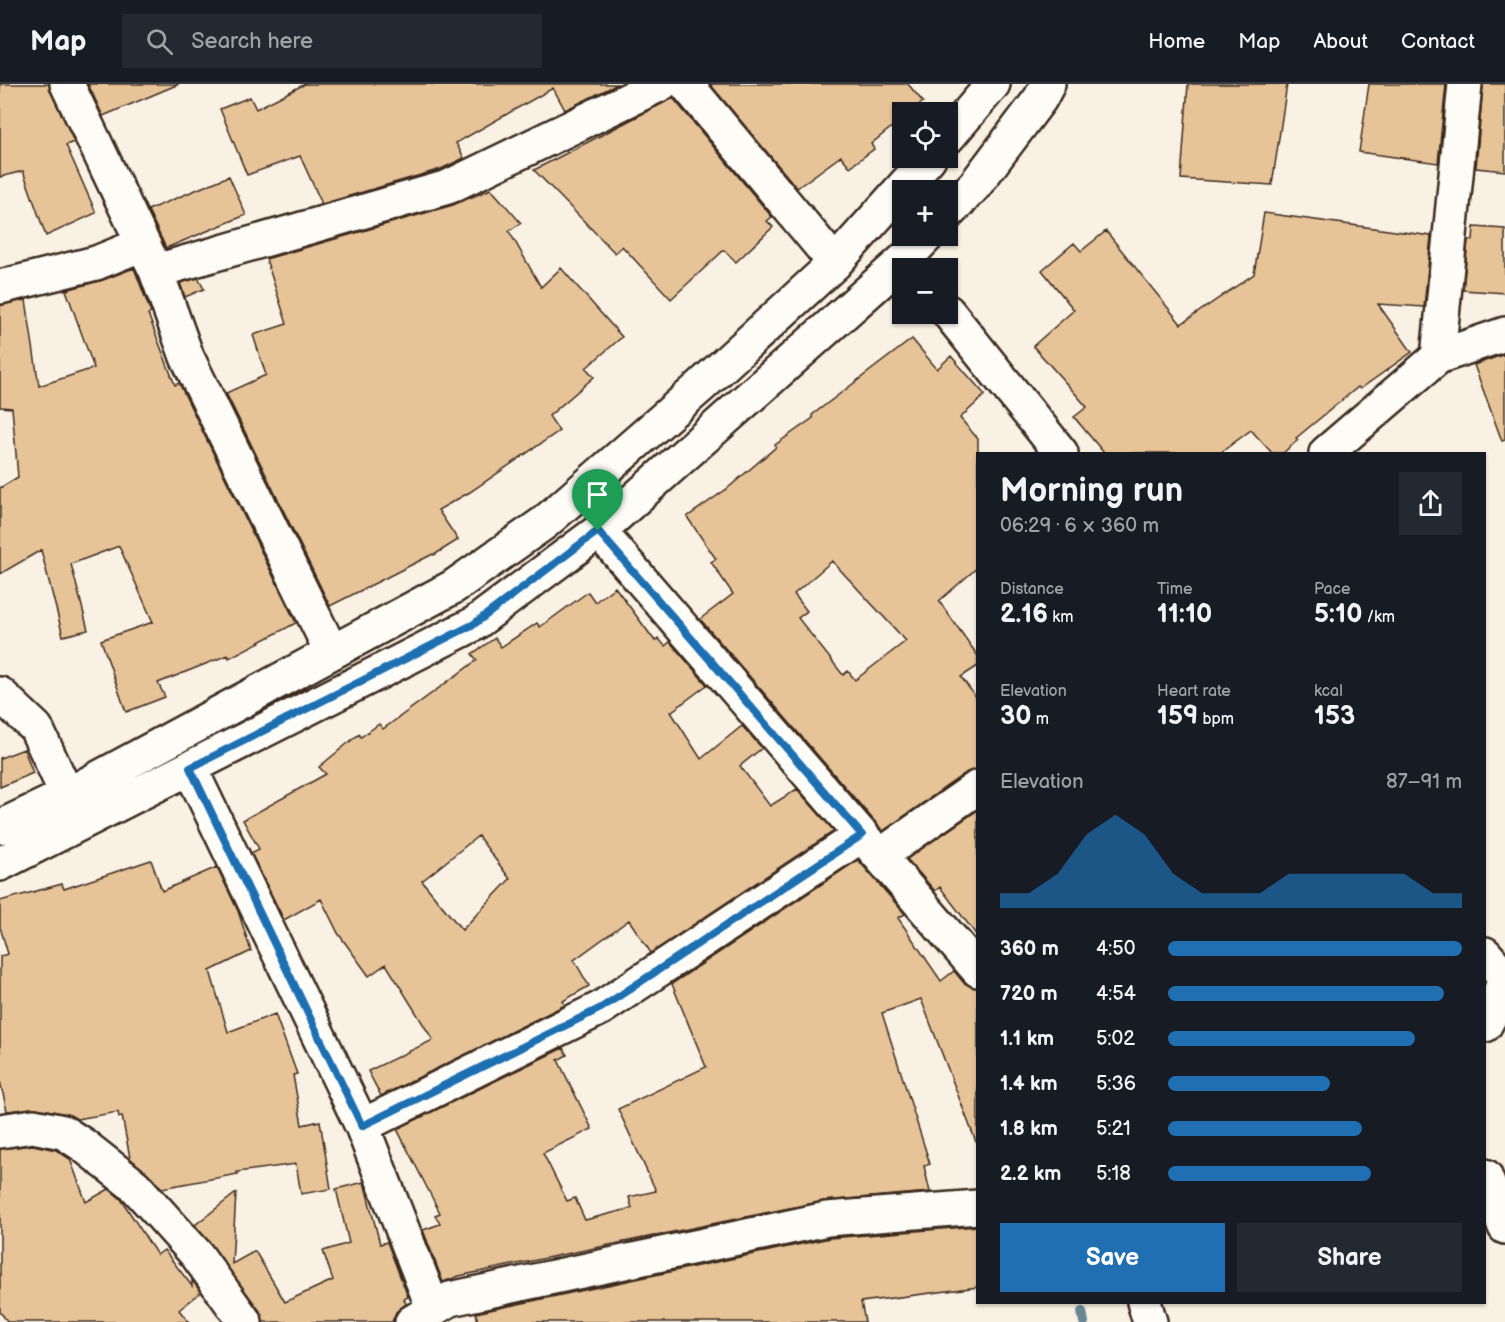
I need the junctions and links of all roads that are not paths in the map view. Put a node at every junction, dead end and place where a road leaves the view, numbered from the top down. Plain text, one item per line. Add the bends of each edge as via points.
1 (67, 84) edge
2 (661, 84) edge
3 (993, 84) edge
4 (1048, 84) edge
5 (1465, 84) edge
6 (699, 88) edge
7 (958, 125) edge
8 (920, 168) edge
9 (958, 202) edge
10 (915, 254) edge
11 (149, 257) junction
12 (834, 263) junction
13 (0, 287) edge
14 (958, 324) edge
15 (1505, 334) edge
16 (1438, 357) junction
17 (1060, 452) edge
18 (1327, 452) edge
19 (598, 531) junction
20 (331, 651) junction
21 (0, 694) edge
22 (190, 768) junction
23 (976, 788) edge
24 (67, 795) junction
25 (0, 826) edge
26 (872, 845) junction
27 (0, 864) edge
28 (1486, 955) edge
29 (976, 968) edge
30 (1505, 977) edge
31 (1486, 1023) edge
32 (362, 1126) junction
33 (0, 1131) edge
34 (1486, 1179) edge
35 (976, 1207) edge
36 (1505, 1227) edge
37 (1145, 1304) edge
38 (423, 1315) edge
39 (239, 1320) edge
40 (1150, 1322) edge

1 - 11 street
2 - 11 street via 448,187
3 - 7 street
4 - 9 street
5 - 16 street
6 - 12 street
8 - 12 street
10 - 19 street
11 - 13 street via 96,263
11 - 20 street via 187,357
12 - 20 street via 544,523 453,587
14 - 17 street
15 - 16 street
16 - 18 street
19 - 22 street via 474,624
19 - 26 street
20 - 24 street
21 - 24 street via 36,728
22 - 27 street
22 - 32 street
23 - 26 street
24 - 25 street
26 - 29 street
26 - 32 street via 601,1008
28 - 30 street
30 - 31 street
32 - 38 street
33 - 39 street via 33,1126 63,1132 135,1186 189,1247
34 - 36 street
35 - 38 street via 827,1219 450,1299
37 - 40 street

